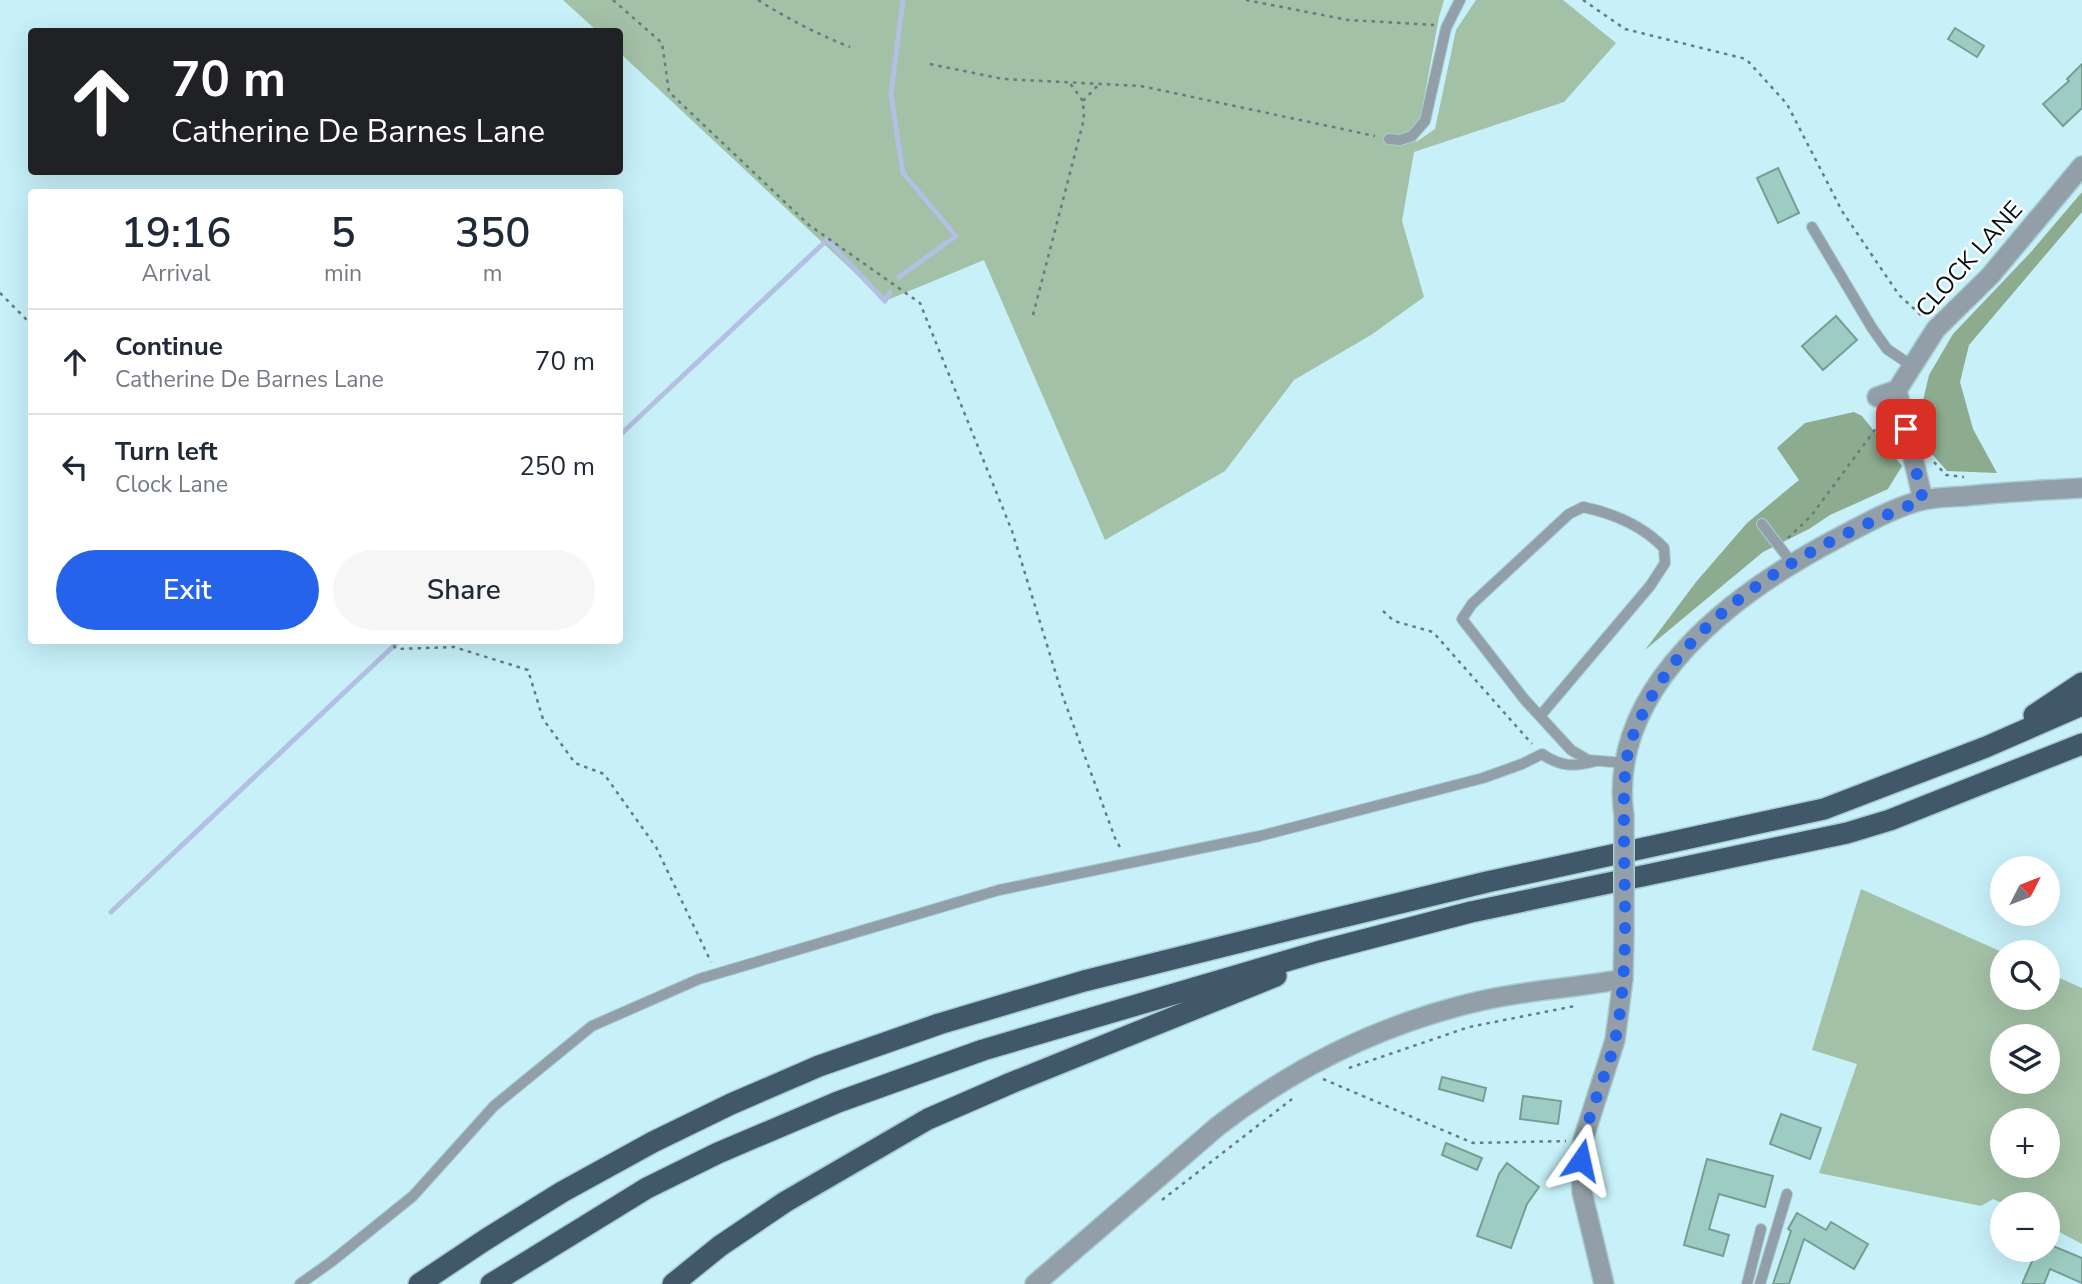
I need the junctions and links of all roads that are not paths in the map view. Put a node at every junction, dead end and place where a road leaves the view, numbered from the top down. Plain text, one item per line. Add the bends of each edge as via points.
1 (1460, 0) edge
2 (1389, 139) road end
3 (2082, 166) edge
4 (1812, 227) dead end
5 (1912, 366) junction
6 (1897, 390) junction
7 (1883, 404) road end
8 (2082, 488) edge
9 (1923, 500) junction
10 (1762, 524) dead end
11 (1792, 563) junction
12 (2082, 683) edge
13 (2082, 705) edge
14 (1540, 716) junction
15 (2082, 744) edge
16 (1986, 747) junction
17 (1596, 761) junction
18 (1626, 763) junction
19 (1369, 939) junction
20 (1623, 979) junction
21 (1787, 1194) dead end
22 (1761, 1229) dead end
23 (1606, 1283) edge
24 (300, 1284) edge
25 (419, 1284) edge
26 (491, 1284) edge
27 (673, 1284) edge
28 (1035, 1284) edge
29 (1746, 1284) edge
30 (1760, 1284) edge

1 - 2 lane via 1446,27 1425,121 1412,136
3 - 5 street, CLOCK LANE via 1990,276 1936,329
4 - 5 lane via 1887,349
5 - 6 street, CLOCK LANE
6 - 7 street
6 - 9 street
8 - 9 street
9 - 11 street
10 - 11 lane
11 - 18 street via 1719,616 1676,659 1652,694
12 - 16 highway
13 - 16 highway
14 - 14 lane via 1462,619 1472,604 1569,514 1583,507 1603,511 1650,533 1664,548 1665,563
14 - 17 lane via 1572,750
15 - 19 highway via 1847,833 1471,912
16 - 25 highway via 1824,809 1435,895 1084,981 939,1024 819,1066 653,1142 562,1192
17 - 18 lane
17 - 24 lane via 1560,765 1542,754 1470,781 1260,836 999,890 716,974 592,1026 494,1106 413,1196
18 - 20 street, bridge
19 - 26 highway via 983,1050 838,1102 647,1188
19 - 27 highway via 928,1119 785,1202
20 - 23 street via 1615,1040 1583,1140 1582,1192
20 - 28 street via 1448,1009 1377,1032 1293,1073 1218,1126
21 - 30 lane
22 - 29 lane

